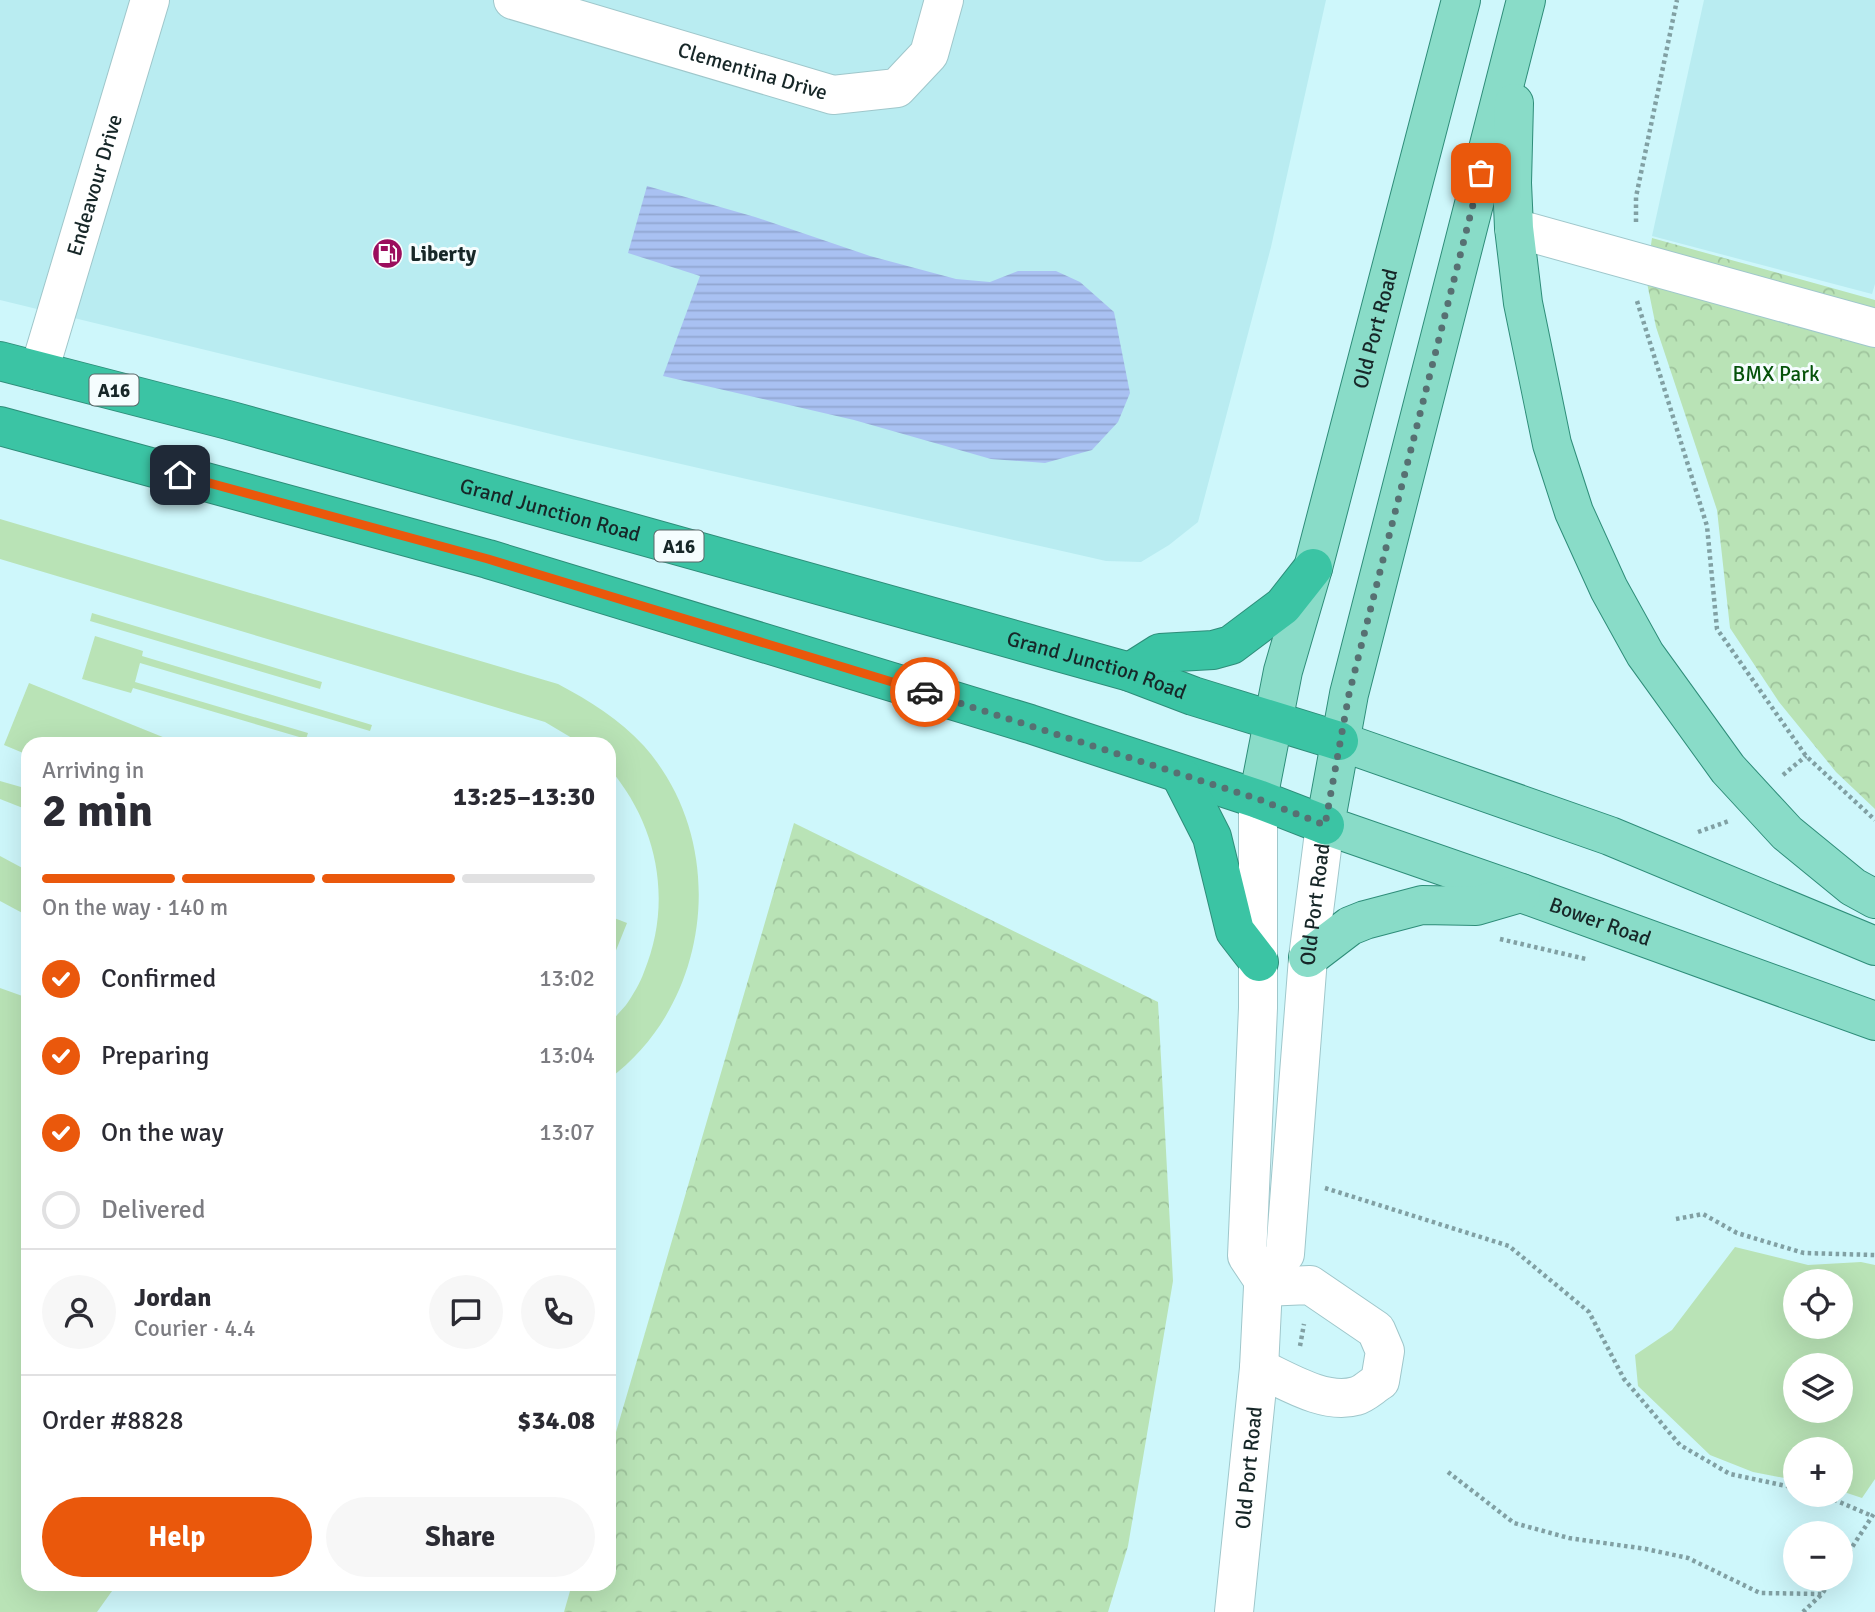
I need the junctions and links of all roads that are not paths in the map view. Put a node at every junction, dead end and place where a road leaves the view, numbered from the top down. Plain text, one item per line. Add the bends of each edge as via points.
1 (150, 0) edge
2 (513, 0) edge
3 (943, 0) edge
4 (1461, 0) edge
5 (1526, 0) edge
6 (1514, 41) junction
7 (1514, 228) junction
8 (1875, 328) edge
9 (0, 361) edge
10 (39, 371) junction
11 (0, 426) edge
12 (1313, 568) junction
13 (1130, 672) junction
14 (1272, 721) junction
15 (1339, 741) junction
16 (1181, 776) junction
17 (1258, 799) junction
18 (1325, 825) junction
19 (1521, 893) junction
20 (1875, 899) edge
21 (1875, 946) edge
22 (1308, 958) junction
23 (1259, 962) junction
24 (1875, 1021) edge
25 (1263, 1283) junction
26 (1259, 1368) junction
27 (1234, 1612) edge

1 - 10 street, Endeavour Drive
2 - 3 street, Clementina Drive via 833,95 897,88 929,54
4 - 12 main road, Old Port Road
5 - 6 main road, Old Port Road
6 - 7 main road
6 - 15 main road, Old Port Road
7 - 8 street
7 - 20 main road via 1523,303 1552,444 1574,512 1609,589 1645,654 1728,769 1787,833 1853,887
9 - 10 highway, Grand Junction Road / A16
10 - 13 highway, Grand Junction Road / A16
11 - 16 highway via 488,559 1030,724
12 - 13 highway via 1283,606 1231,645 1160,653
12 - 14 main road, Old Port Road
13 - 14 highway, Grand Junction Road / A16
14 - 15 highway, Grand Junction Road / A16
14 - 17 main road, Old Port Road
15 - 18 main road, Old Port Road
15 - 21 main road, A16 via 1609,836
16 - 17 highway
16 - 23 highway via 1212,837 1235,931
17 - 18 highway
17 - 23 street, Old Port Road
18 - 19 main road, Bower Road
18 - 22 street, Old Port Road
19 - 22 main road via 1476,906 1422,905 1365,920
19 - 24 main road, Bower Road
22 - 25 street, Old Port Road via 1285,1254
23 - 25 street, Old Port Road via 1247,1256
25 - 26 street, Old Port Road
25 - 26 street via 1310,1285 1376,1330 1385,1351 1380,1381 1357,1396 1332,1397
26 - 27 street, Old Port Road

